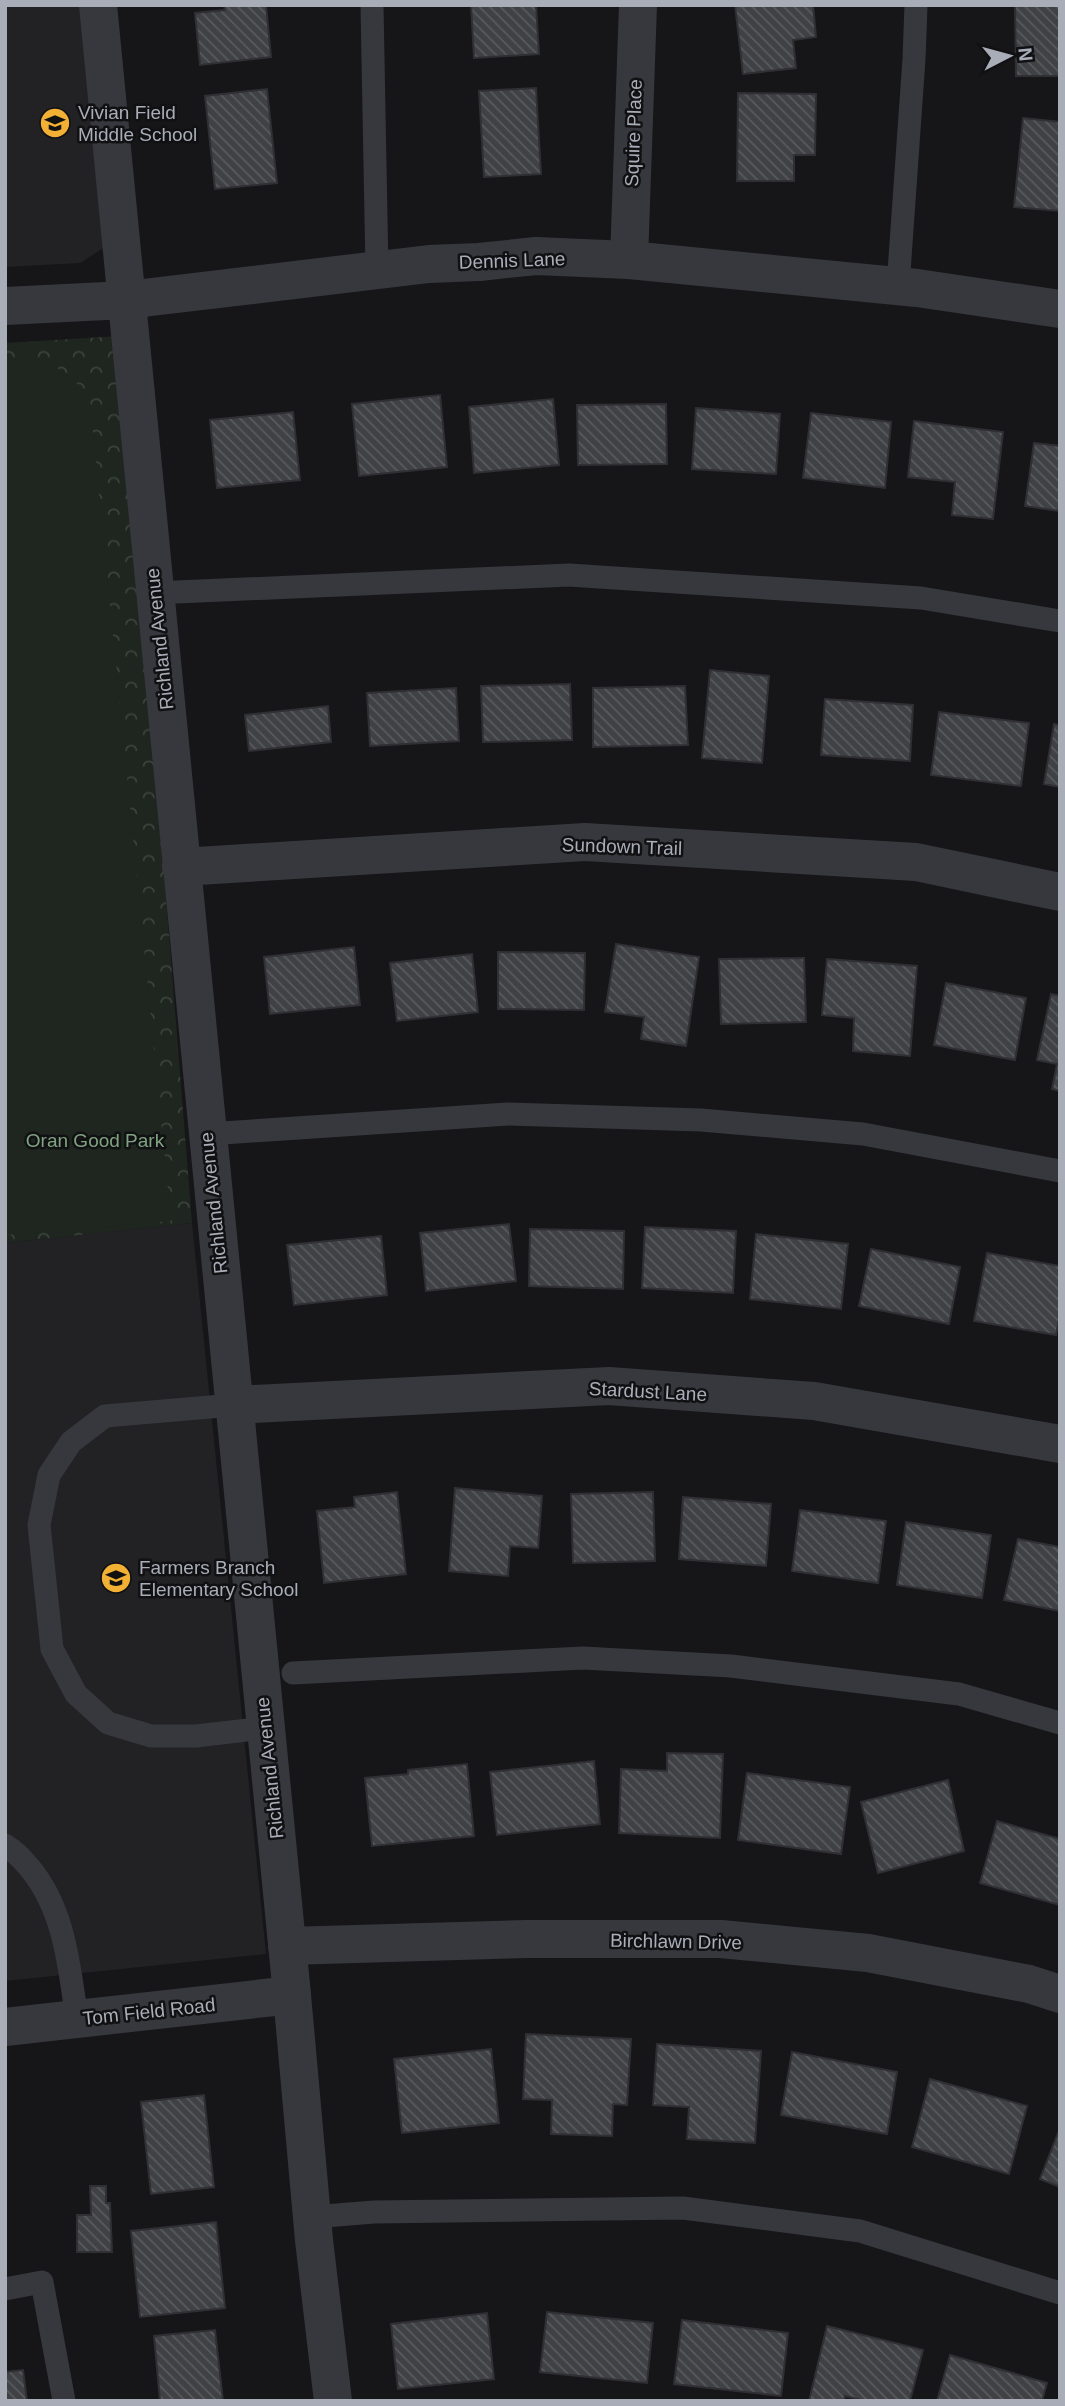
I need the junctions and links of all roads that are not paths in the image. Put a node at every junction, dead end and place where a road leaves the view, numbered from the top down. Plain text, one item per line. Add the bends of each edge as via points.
1 (98, 5) edge
2 (372, 5) edge
3 (638, 5) edge
4 (916, 5) edge
5 (629, 260) junction
6 (377, 270) junction
7 (898, 286) junction
8 (126, 300) junction
9 (5, 306) edge
10 (1060, 309) edge
11 (154, 593) junction
12 (1060, 621) edge
13 (181, 867) junction
14 (1060, 892) edge
15 (206, 1133) junction
16 (1060, 1171) edge
17 (233, 1405) junction
18 (1060, 1444) edge
19 (293, 1673) dead end
20 (1060, 1723) edge
21 (265, 1728) junction
22 (5, 1845) edge
23 (287, 1946) junction
24 (1060, 1994) edge
25 (292, 1995) junction
26 (77, 2019) junction
27 (5, 2027) edge
28 (312, 2217) junction
29 (5, 2289) edge
30 (1060, 2292) edge
31 (64, 2401) edge
32 (333, 2401) edge

1 - 8 street, Richland Avenue
2 - 6 lane
3 - 5 street, Squire Place
4 - 7 lane
5 - 6 street, Dennis Lane via 536,256
5 - 7 street, Dennis Lane
6 - 8 street, Dennis Lane
7 - 10 street, Dennis Lane
8 - 9 street, Dennis Lane
8 - 11 street, Richland Avenue
11 - 12 lane via 569,575 921,598
11 - 13 street, Richland Avenue
13 - 14 street, Sundown Trail via 585,842 916,862
13 - 15 street, Richland Avenue
15 - 16 lane via 508,1114 701,1120 863,1134
15 - 17 street, Richland Avenue
17 - 18 street, Stardust Lane via 609,1386 814,1401
17 - 21 street, Richland Avenue
17 - 21 lane via 105,1416 71,1442 49,1475 39,1525 52,1649 76,1694 108,1723 151,1736
19 - 20 lane via 583,1658 718,1665 959,1694
21 - 23 street, Richland Avenue
22 - 26 lane via 42,1883 61,1925
23 - 24 street, Birchlawn Drive via 527,1939 721,1940 868,1953
23 - 25 street, Richland Avenue
25 - 26 street, Tom Field Road
25 - 28 street, Richland Avenue
26 - 27 street, Tom Field Road
28 - 30 lane via 683,2208 860,2231
28 - 32 street, Richland Avenue
29 - 31 lane via 43,2282

